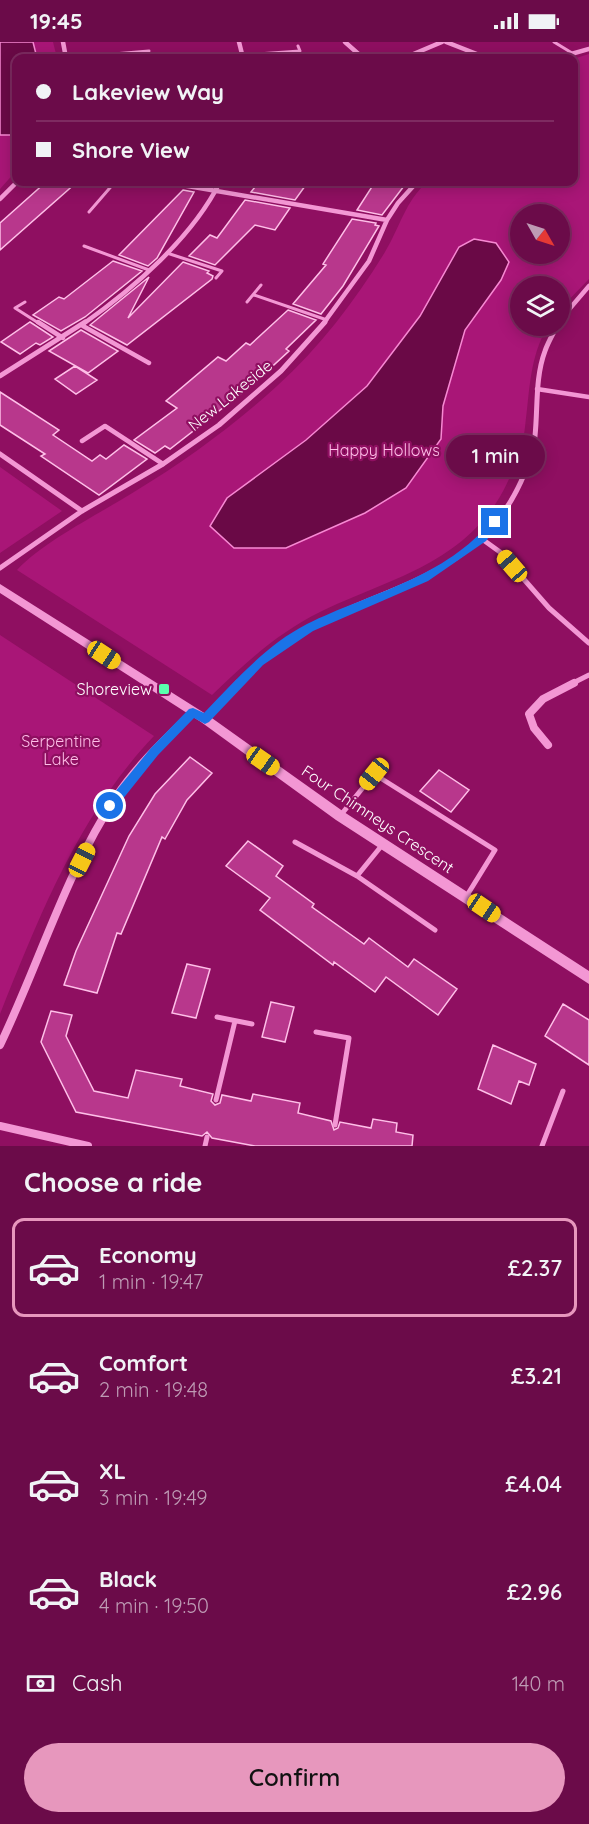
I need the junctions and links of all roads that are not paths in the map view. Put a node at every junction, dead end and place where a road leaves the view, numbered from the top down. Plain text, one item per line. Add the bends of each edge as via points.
1 (345, 42) edge
2 (444, 42) edge
3 (554, 42) edge
4 (298, 46) dead end
5 (589, 49) edge
6 (149, 51) dead end
7 (572, 53) junction
8 (113, 54) edge
9 (272, 54) edge
10 (358, 54) edge
11 (414, 54) edge
12 (476, 54) edge
13 (569, 54) edge
14 (13, 186) edge
15 (112, 186) edge
16 (190, 186) edge
17 (218, 186) edge
18 (413, 186) edge
19 (216, 190) junction
20 (0, 200) edge
21 (89, 212) dead end
22 (387, 220) junction
23 (84, 246) dead end
24 (167, 253) junction
25 (149, 270) junction
26 (216, 278) dead end
27 (261, 285) dead end
28 (589, 286) edge
29 (254, 296) junction
30 (25, 302) dead end
31 (247, 302) dead end
32 (570, 308) edge
33 (327, 320) junction
34 (83, 326) junction
35 (552, 336) edge
36 (63, 338) junction
37 (148, 363) dead end
38 (0, 376) edge
39 (537, 389) junction
40 (589, 397) edge
41 (82, 441) dead end
42 (0, 454) edge
43 (163, 464) junction
44 (82, 511) junction
45 (482, 539) junction
46 (0, 568) edge
47 (0, 588) edge
48 (588, 640) edge
49 (589, 675) edge
50 (193, 712) junction
51 (205, 719) junction
52 (548, 745) dead end
53 (340, 816) junction
54 (295, 842) dead end
55 (383, 844) junction
56 (357, 876) junction
57 (466, 897) junction
58 (435, 930) dead end
59 (589, 978) edge
60 (217, 1017) dead end
61 (235, 1021) junction
62 (252, 1024) dead end
63 (316, 1032) dead end
64 (0, 1045) edge
65 (563, 1091) dead end
66 (216, 1100) dead end
67 (0, 1125) edge
68 (335, 1125) dead end
69 (207, 1137) dead end
70 (88, 1146) edge
71 (205, 1146) edge
72 (542, 1146) edge

1 - 10 street
2 - 11 street
2 - 12 street
3 - 7 lane
4 - 9 lane via 300,51
5 - 7 street
6 - 8 lane
7 - 13 street
14 - 20 street
15 - 21 lane
16 - 19 street
17 - 19 street
18 - 22 street, New Lakeside
19 - 22 street
19 - 24 street
22 - 33 street, New Lakeside via 369,261
23 - 25 lane
24 - 25 street
24 - 26 lane via 222,272
25 - 34 street
27 - 29 lane
28 - 32 street
29 - 31 lane
29 - 33 lane
30 - 36 lane via 15,308
33 - 43 street, New Lakeside via 281,371 219,425
34 - 36 street
34 - 37 lane
35 - 39 street via 544,351
36 - 38 street
39 - 40 lane
39 - 45 street via 536,438 526,466 508,506
41 - 43 lane via 105,426
42 - 44 street
43 - 44 street, New Lakeside
44 - 46 street, New Lakeside
45 - 48 street via 500,552 549,608
45 - 51 street via 425,578 309,628 259,662
47 - 50 street, Four Chimneys Crescent
49 - 52 street via 543,699 529,714 534,728
50 - 51 street, Four Chimneys Crescent
50 - 64 street via 110,806 64,896
51 - 53 street, Four Chimneys Crescent
53 - 55 street, Four Chimneys Crescent
53 - 57 lane via 374,774 495,850
54 - 56 lane
55 - 56 lane
55 - 57 street, Four Chimneys Crescent
56 - 58 lane
57 - 59 street, Four Chimneys Crescent
60 - 61 lane
61 - 62 lane
61 - 66 lane
63 - 68 lane via 349,1038
65 - 72 lane
67 - 70 street
69 - 71 lane

